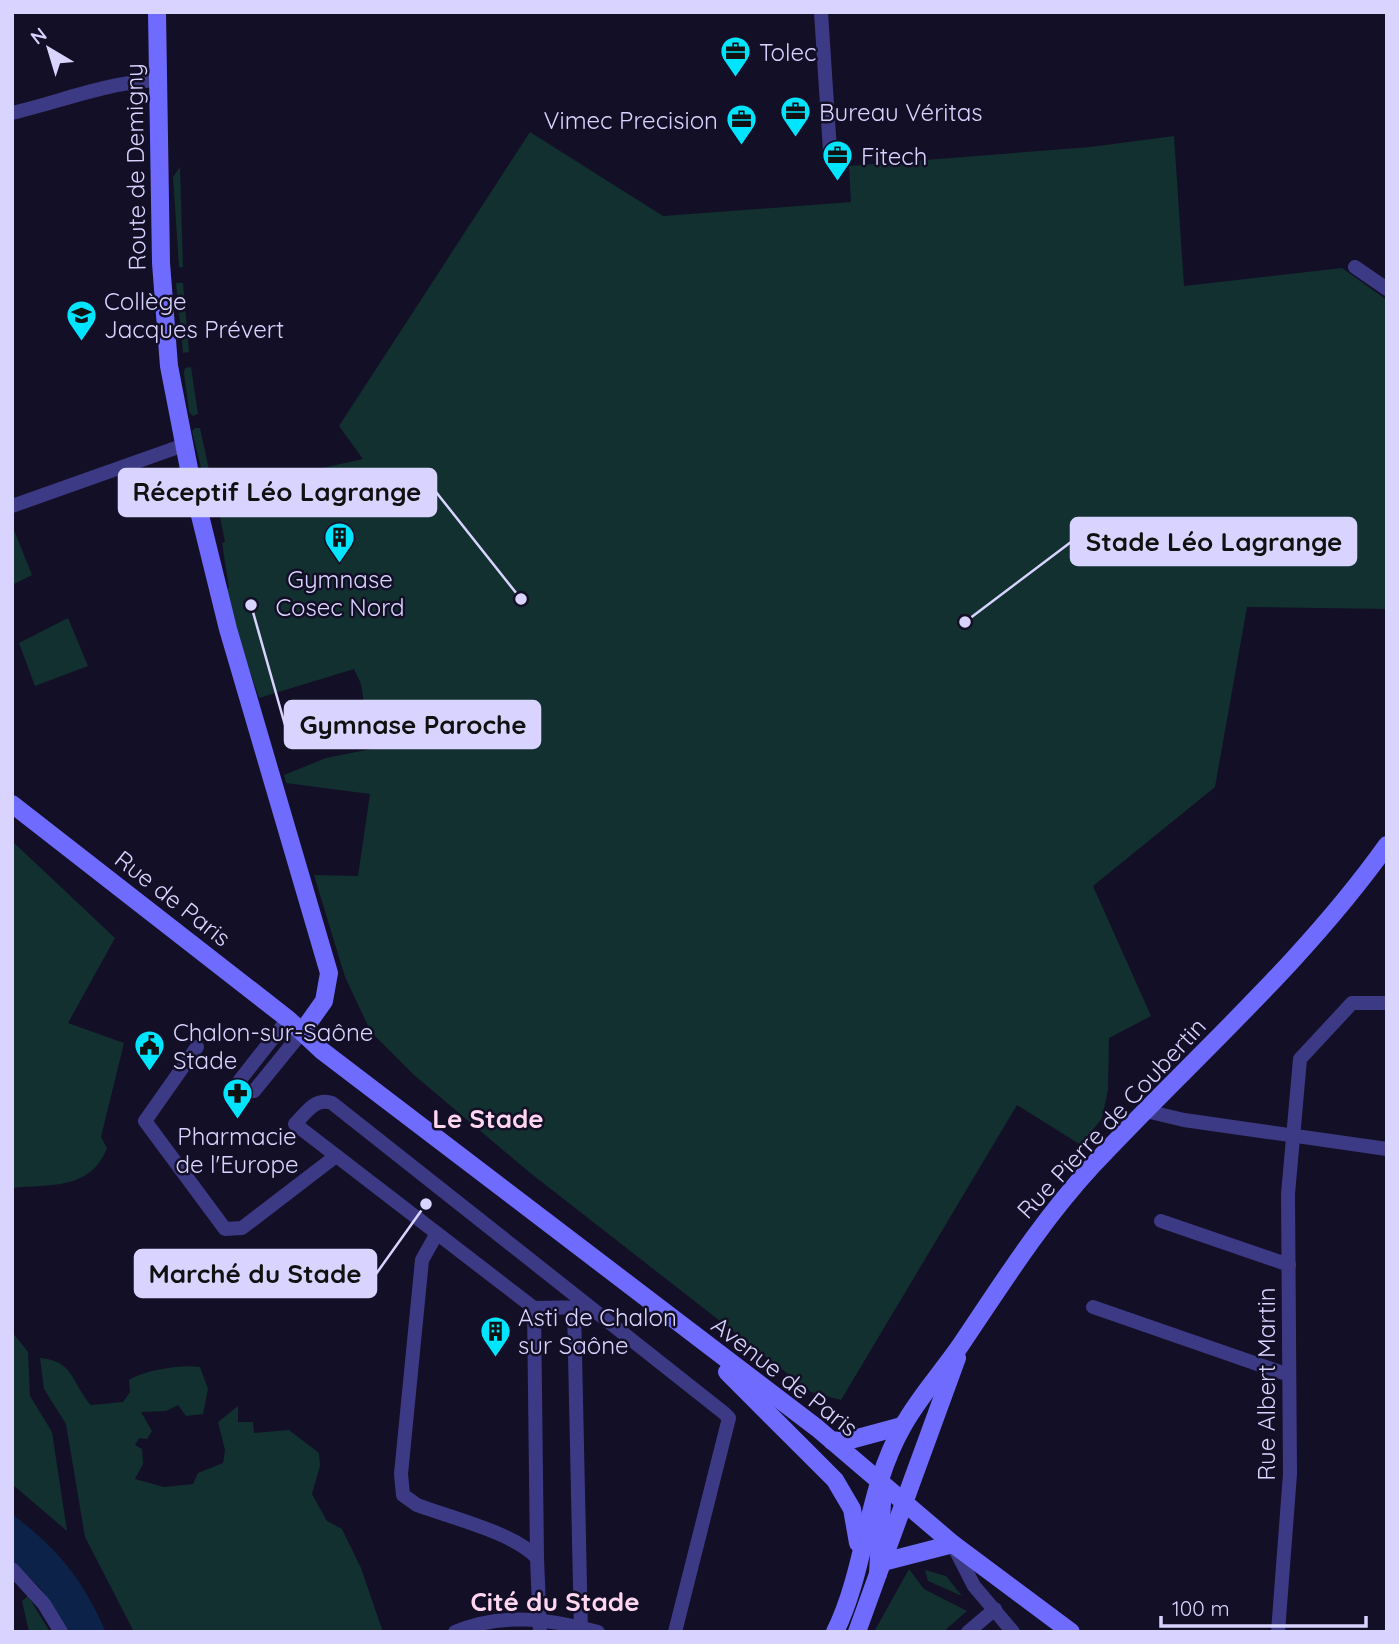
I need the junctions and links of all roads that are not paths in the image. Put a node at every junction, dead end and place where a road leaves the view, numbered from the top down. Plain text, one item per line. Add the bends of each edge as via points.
1 (157, 12) edge
2 (821, 12) edge
3 (157, 80) junction
4 (12, 113) edge
5 (830, 151) dead end
6 (1355, 267) dead end
7 (1387, 289) edge
8 (184, 444) junction
9 (12, 506) edge
10 (12, 804) edge
11 (1387, 845) edge
12 (1387, 1003) edge
13 (288, 1019) junction
14 (302, 1032) junction
15 (197, 1047) dead end
16 (240, 1080) dead end
17 (254, 1091) dead end
18 (1146, 1111) junction
19 (1294, 1136) junction
20 (1387, 1149) edge
21 (336, 1156) junction
22 (1161, 1221) dead end
23 (436, 1235) junction
24 (1289, 1265) junction
25 (574, 1307) junction
26 (590, 1307) junction
27 (1093, 1307) dead end
28 (534, 1308) junction
29 (680, 1326) junction
30 (963, 1342) junction
31 (1289, 1375) junction
32 (902, 1426) junction
33 (832, 1441) junction
34 (889, 1490) junction
35 (953, 1544) junction
36 (860, 1553) junction
37 (537, 1558) junction
38 (880, 1568) junction
39 (12, 1569) edge
40 (995, 1609) junction
41 (540, 1625) edge
42 (581, 1629) edge
43 (61, 1632) edge
44 (455, 1632) edge
45 (598, 1632) edge
46 (675, 1632) edge
47 (835, 1632) edge
48 (857, 1632) edge
49 (968, 1632) edge
50 (1013, 1632) edge
51 (1071, 1632) edge
52 (1278, 1632) edge

1 - 3 main road, Route de Demigny
2 - 5 street
3 - 4 street via 99,86 65,101
3 - 8 main road, Route de Demigny via 169,366
6 - 7 street
8 - 9 street
8 - 14 main road, Route de Demigny via 228,629 329,973 324,1000
10 - 13 main road, Rue de Paris
11 - 18 main road, Rue Pierre de Coubertin via 1314,939
12 - 19 street, Rue Albert Martin via 1352,1003 1300,1059
13 - 14 main road, Rue de Paris
13 - 16 street
14 - 17 street
14 - 29 main road, Avenue de Paris
15 - 21 street via 145,1121 219,1223 234,1231 242,1228
18 - 19 street
18 - 30 main road, Rue Pierre de Coubertin via 1093,1165 1028,1243
19 - 20 street
19 - 24 street, Rue Albert Martin
21 - 23 street
21 - 26 street via 295,1124 325,1100
22 - 24 street
23 - 28 street
23 - 37 street via 422,1260 401,1474 403,1495 417,1505 524,1546
24 - 31 street, Rue Albert Martin
25 - 26 street
25 - 28 street
25 - 42 street
26 - 46 street via 729,1418
27 - 31 street
28 - 37 street
29 - 33 main road, Avenue de Paris
29 - 36 main road via 835,1480 852,1509
30 - 32 main road, Rue Pierre de Coubertin
30 - 34 main road
31 - 52 street, Rue Albert Martin via 1290,1474
32 - 33 main road via 854,1440
32 - 34 main road, Rue Pierre de Coubertin
33 - 34 main road, Avenue de Paris
34 - 35 main road, Avenue de Paris
34 - 36 main road
34 - 38 main road
34 - 38 main road
35 - 38 main road
35 - 40 street via 974,1586
35 - 51 main road, Avenue de Paris
36 - 47 main road
37 - 41 street
38 - 48 main road
39 - 43 street via 44,1604
40 - 49 street
40 - 50 street
41 - 42 street
41 - 44 street via 498,1621
42 - 45 street

